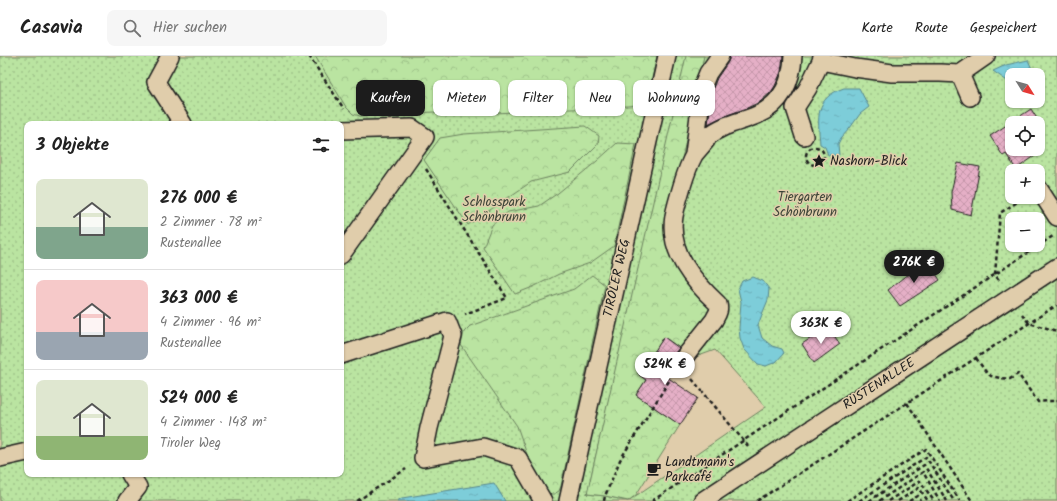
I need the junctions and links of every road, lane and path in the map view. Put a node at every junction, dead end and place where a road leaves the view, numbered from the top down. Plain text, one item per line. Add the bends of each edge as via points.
1 (170, 56) edge
2 (309, 56) edge
3 (667, 56) edge
4 (720, 56) edge
5 (793, 56) edge
6 (986, 56) edge
7 (821, 58) edge
8 (960, 74) junction
9 (970, 96) dead end
10 (181, 121) edge
11 (346, 130) edge
12 (804, 136) dead end
13 (415, 151) junction
14 (694, 155) junction
15 (810, 164) joint
16 (1045, 199) edge
17 (1015, 204) edge
18 (1057, 217) edge
19 (1057, 234) edge
20 (344, 251) edge
21 (1057, 267) edge
22 (995, 274) junction
23 (1057, 304) edge
24 (447, 321) junction
25 (344, 354) edge
26 (976, 358) junction
27 (679, 364) joint
28 (662, 394) dead end
29 (1057, 401) edge
30 (907, 403) junction
31 (743, 441) junction
32 (24, 453) edge
33 (0, 458) edge
34 (423, 458) junction
35 (761, 462) junction
36 (132, 477) edge
37 (127, 501) edge
38 (357, 501) edge
39 (543, 501) edge
40 (568, 501) edge
41 (604, 501) edge
42 (652, 501) edge
43 (702, 501) edge
44 (757, 501) edge
45 (847, 501) edge
46 (859, 501) edge
47 (869, 501) edge
48 (879, 501) edge
49 (888, 501) edge
50 (898, 501) edge
51 (909, 501) edge
52 (921, 501) edge
53 (928, 501) edge
54 (934, 501) edge
55 (940, 501) edge
56 (947, 501) edge
57 (954, 501) edge
58 (960, 501) edge
59 (972, 501) edge

1 - 10 street via 156,82
2 - 11 path via 346,114
3 - 40 street, TIROLER WEG
4 - 14 street via 703,85
5 - 14 street via 791,75 777,100 757,115 726,126 710,136
6 - 8 street
7 - 8 street via 855,68 892,73
7 - 12 street via 808,88 795,108
8 - 9 street
11 - 13 street via 412,128 425,137
13 - 20 street
13 - 24 path via 507,298
14 - 27 street via 674,215 674,242 694,280 719,308 714,320
15 - 15 path via 806,159 808,150 813,147 821,149 824,160 816,165
16 - 18 street
17 - 22 path via 1000,213
19 - 22 path
21 - 35 street, RUSTENALLEE
22 - 31 path
23 - 26 path
24 - 25 street
24 - 34 street via 452,336
26 - 29 path via 991,376 1010,378 1018,374 1038,402
26 - 30 path
27 - 31 path
28 - 41 path via 620,460
30 - 44 path
30 - 59 path
31 - 35 path
31 - 42 path
32 - 33 street
34 - 38 path
34 - 39 street via 483,447 518,458
35 - 43 street, RUSTENALLEE
36 - 37 street via 138,487
45 - 58 path via 926,449
46 - 57 path via 926,457
47 - 56 path via 924,465
48 - 55 path via 923,472
49 - 54 path via 920,480
50 - 53 path via 919,488
51 - 52 path via 918,496

